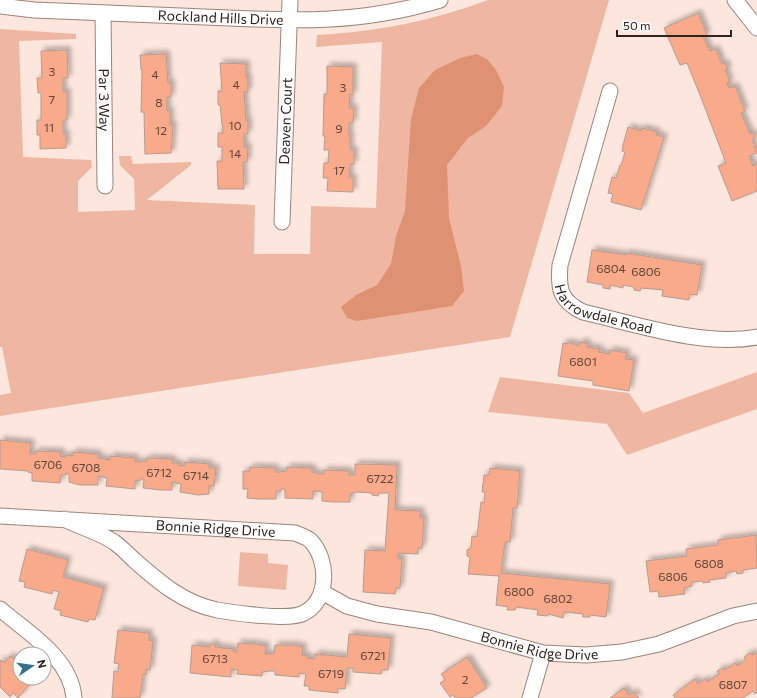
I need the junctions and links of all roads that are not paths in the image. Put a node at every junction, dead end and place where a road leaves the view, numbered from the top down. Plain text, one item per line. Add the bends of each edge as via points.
1 (290, 0) edge
2 (440, 0) edge
3 (735, 0) edge
4 (0, 6) edge
5 (103, 13) junction
6 (289, 21) junction
7 (757, 28) edge
8 (610, 91) dead end
9 (105, 186) dead end
10 (282, 222) dead end
11 (757, 337) edge
12 (0, 516) edge
13 (64, 519) junction
14 (322, 592) junction
15 (0, 609) edge
16 (757, 611) edge
17 (543, 653) junction
18 (74, 698) edge
19 (530, 698) edge

1 - 6 street, Deaven Court
2 - 6 street, Rockland Hills Drive via 371,16
3 - 7 street
4 - 5 street, Rockland Hills Drive
5 - 6 street, Rockland Hills Drive
5 - 9 street, Par 3 Way
6 - 10 street, Deaven Court
8 - 11 street, Harrowdale Road via 560,265 558,284 563,295 569,305 583,312 689,336 718,339
12 - 13 street, Bonnie Ridge Drive
13 - 14 street, Bonnie Ridge Drive via 114,542 175,594 216,610 288,617 304,613 314,606
13 - 14 street, Bonnie Ridge Drive via 295,533 310,540 317,550 324,566
14 - 17 street, Bonnie Ridge Drive via 347,606 431,622
15 - 18 street via 65,667
16 - 17 street, Bonnie Ridge Drive via 733,616 659,644 622,652 586,655
17 - 19 street

